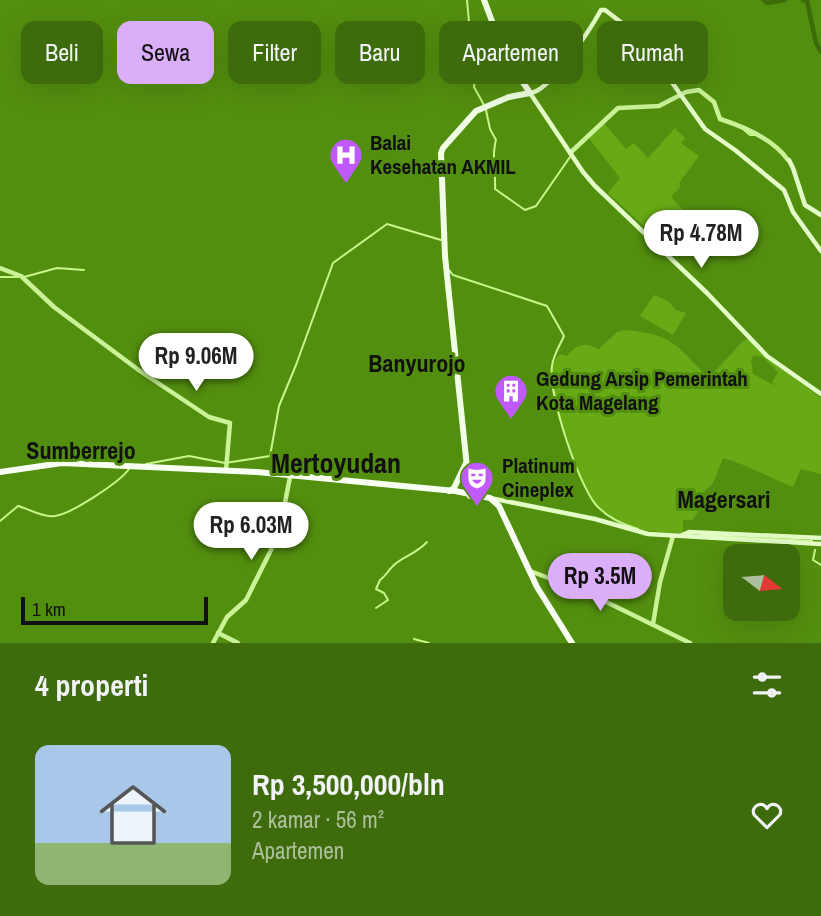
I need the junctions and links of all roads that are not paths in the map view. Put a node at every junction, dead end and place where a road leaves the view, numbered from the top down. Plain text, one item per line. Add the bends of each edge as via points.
1 (484, 0) edge
2 (530, 93) junction
3 (682, 96) junction
4 (570, 154) junction
5 (788, 160) joint
6 (821, 215) edge
7 (821, 251) edge
8 (0, 268) edge
9 (821, 394) edge
10 (226, 466) junction
11 (149, 467) junction
12 (466, 470) junction
13 (0, 473) edge
14 (290, 477) junction
15 (469, 480) junction
16 (453, 491) junction
17 (470, 495) junction
18 (495, 501) junction
19 (703, 535) junction
20 (675, 536) junction
21 (821, 538) edge
22 (821, 544) edge
23 (528, 570) junction
24 (653, 624) junction
25 (218, 633) junction
26 (679, 637) junction
27 (213, 643) edge
28 (237, 643) edge
29 (571, 643) edge
30 (676, 643) edge
31 (690, 643) edge

1 - 2 main road via 504,53
2 - 3 main road via 536,93 563,65 603,9 639,36
2 - 4 main road
2 - 12 main road via 509,97 473,114 442,149 444,241
3 - 4 street via 659,106 618,108
3 - 5 street via 703,92 714,102 720,120 763,138
3 - 7 main road via 707,131 784,190 793,212
4 - 9 main road via 595,186 767,356
5 - 6 main road via 805,205
8 - 10 street via 23,277 54,307 140,371 209,417 230,423
10 - 11 highway
10 - 16 highway
11 - 13 highway via 76,465
11 - 14 highway
12 - 15 main road
12 - 16 main road
14 - 16 highway
14 - 25 street via 271,550 246,600
15 - 17 main road
15 - 18 highway
16 - 17 highway
17 - 18 highway
18 - 20 main road
18 - 23 highway
19 - 20 main road
19 - 21 main road
19 - 22 main road
20 - 24 street
23 - 24 street via 581,589
23 - 29 highway
24 - 26 street
25 - 27 street
25 - 28 street
26 - 30 street
26 - 31 street

